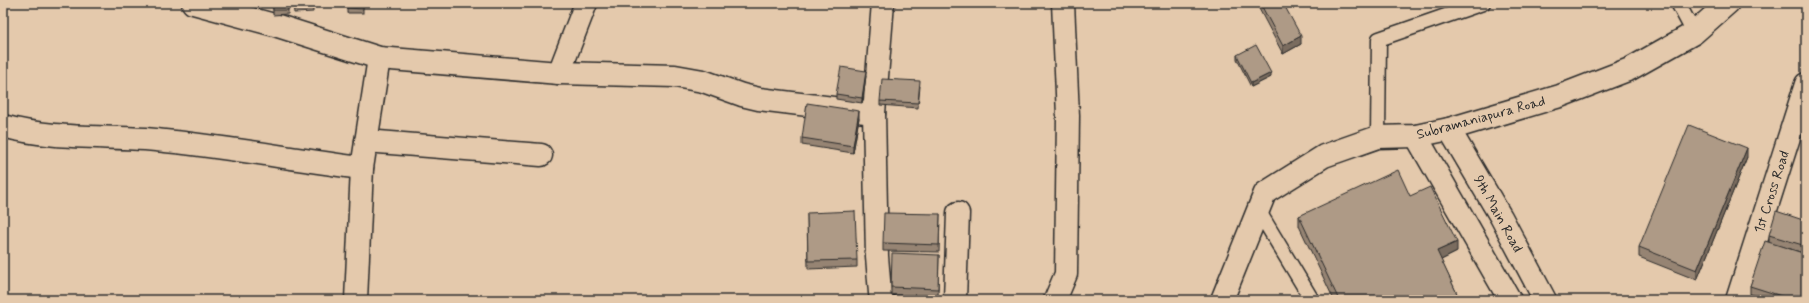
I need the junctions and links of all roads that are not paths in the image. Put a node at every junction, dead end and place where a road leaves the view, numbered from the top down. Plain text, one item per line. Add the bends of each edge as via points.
1 (193, 3) edge
2 (586, 3) edge
3 (883, 3) edge
4 (1063, 3) edge
5 (1483, 3) edge
6 (1678, 3) edge
7 (1728, 3) edge
8 (1694, 33) junction
9 (379, 58) junction
10 (559, 73) junction
11 (1806, 84) edge
12 (874, 113) junction
13 (3, 126) edge
14 (1449, 129) junction
15 (1416, 136) junction
16 (1378, 137) junction
17 (366, 140) junction
18 (541, 155) dead end
19 (362, 168) junction
20 (1258, 210) junction
21 (958, 213) dead end
22 (356, 300) edge
23 (883, 300) edge
24 (955, 300) edge
25 (1055, 300) edge
26 (1222, 300) edge
27 (1312, 300) edge
28 (1510, 300) edge
29 (1545, 300) edge
30 (1737, 300) edge

1 - 9 street via 278,26
2 - 10 street
3 - 12 street
4 - 25 street via 1068,116 1066,274
5 - 16 lane via 1379,38
6 - 8 lane
7 - 8 street, Subramaniapura Road
8 - 14 street, Subramaniapura Road via 1630,69 1560,96
9 - 10 street
9 - 17 street
10 - 12 street via 676,76 703,81 759,99
11 - 30 street, 1st Cross Road
12 - 23 street via 877,256 880,293
13 - 19 street via 20,131 57,135 185,143
14 - 15 street, Subramaniapura Road
14 - 29 street, 9th Main Road via 1501,217
15 - 16 street, Subramaniapura Road
15 - 28 street
16 - 20 street, Subramaniapura Road via 1324,156 1265,193
17 - 18 street
17 - 19 street
19 - 22 street
20 - 26 street, Subramaniapura Road
20 - 27 lane
21 - 24 street

